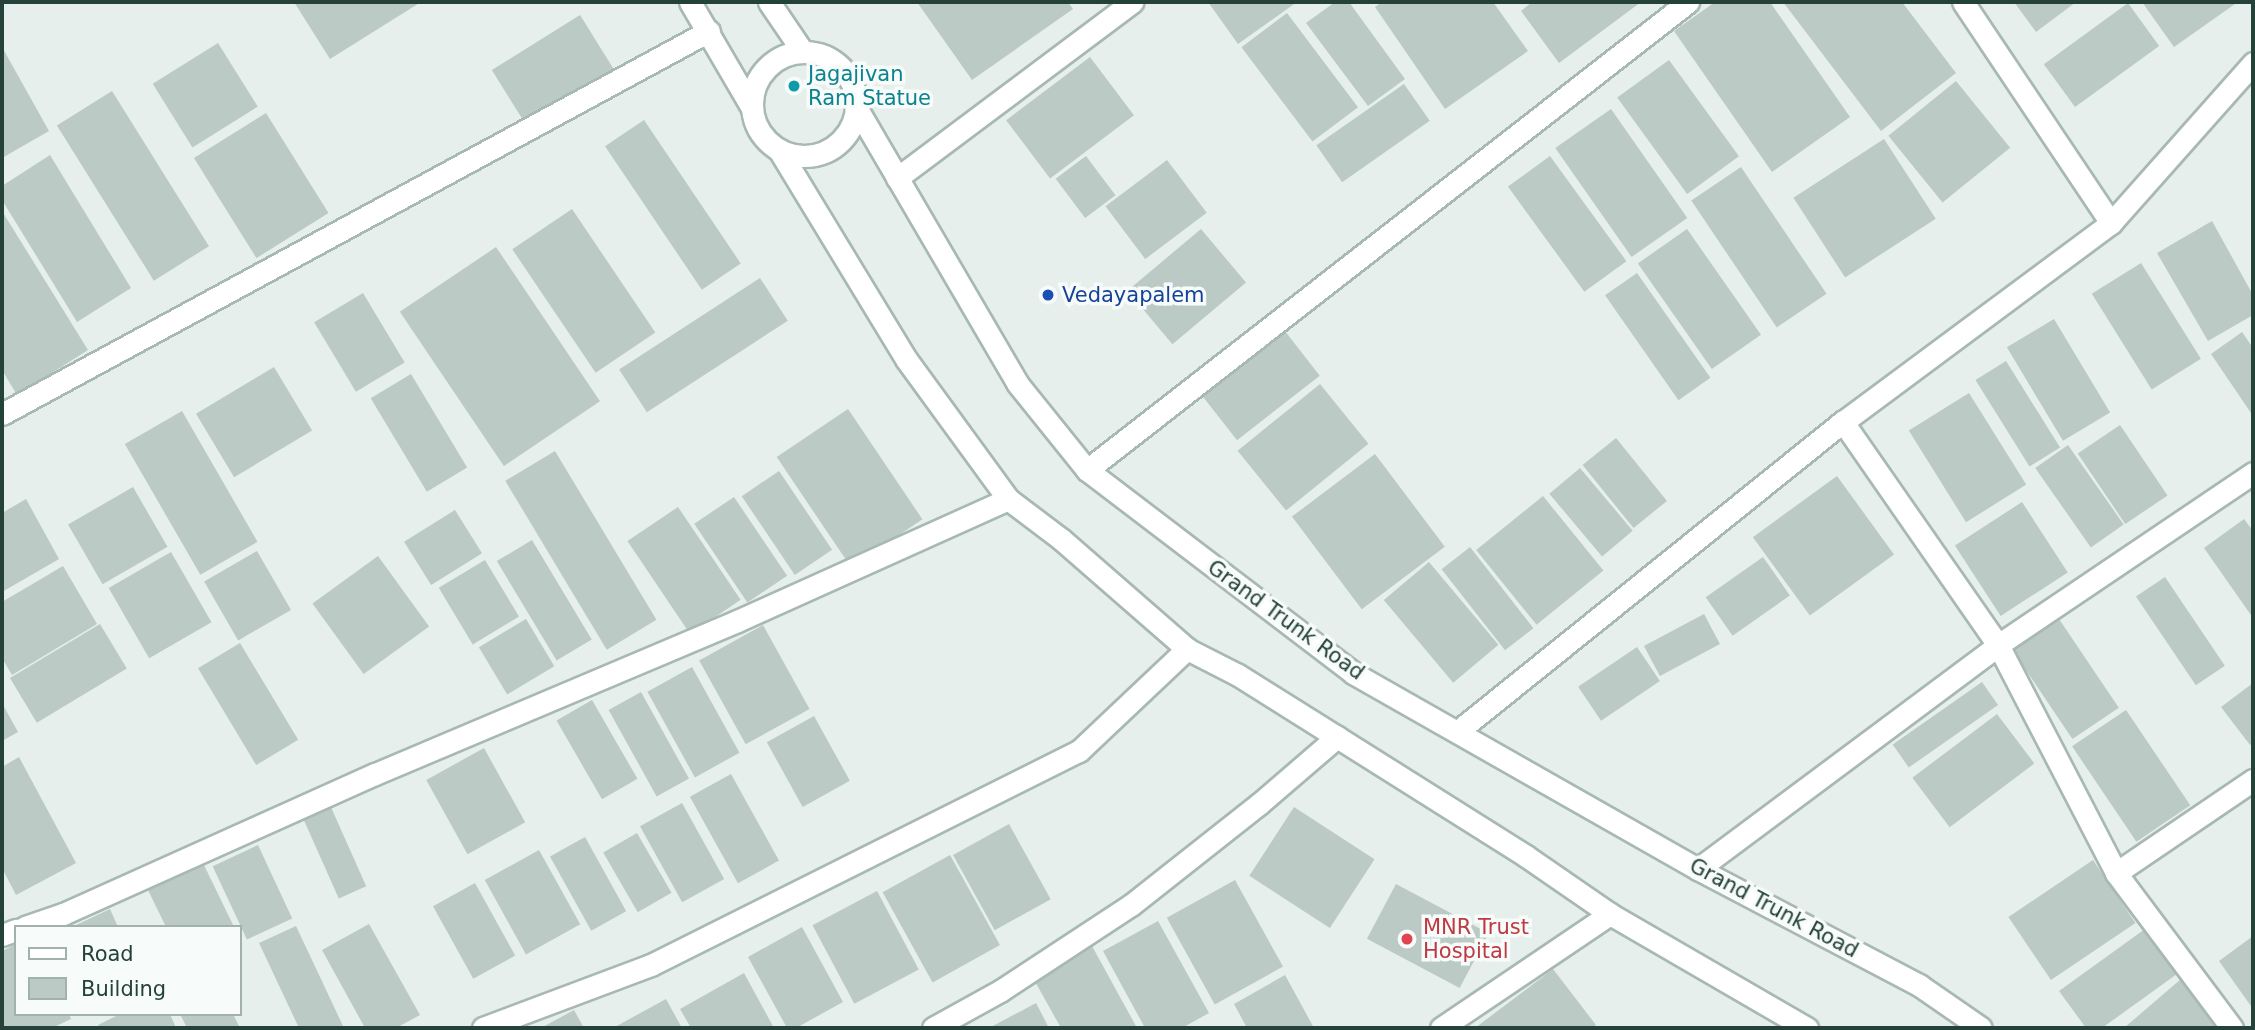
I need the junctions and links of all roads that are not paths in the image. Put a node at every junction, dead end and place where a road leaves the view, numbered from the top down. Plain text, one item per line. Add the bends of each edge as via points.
1 (690, 2) edge
2 (769, 2) edge
3 (1132, 2) edge
4 (1688, 2) edge
5 (1963, 2) edge
6 (709, 31) junction
7 (803, 52) junction
8 (2253, 63) edge
9 (856, 107) junction
10 (752, 108) junction
11 (779, 150) junction
12 (897, 178) junction
13 (2110, 223) junction
14 (2, 414) edge
15 (1843, 422) junction
16 (1087, 470) junction
17 (2253, 473) edge
18 (1008, 499) junction
19 (1998, 645) junction
20 (1187, 649) junction
21 (1458, 731) junction
22 (1337, 737) junction
23 (2253, 780) edge
24 (1698, 869) junction
25 (2116, 873) junction
26 (1610, 914) junction
27 (31, 925) edge
28 (484, 1028) edge
29 (933, 1028) edge
30 (1441, 1028) edge
31 (1807, 1028) edge
32 (1981, 1028) edge
33 (2232, 1028) edge

1 - 6 street
2 - 7 street
3 - 12 street
4 - 16 street
5 - 13 street
6 - 10 street
6 - 14 street
7 - 9 street via 836,62 854,90
7 - 10 street via 787,54 760,75
8 - 13 street
9 - 11 street via 852,124 829,150 812,156
9 - 12 street, Grand Trunk Road
10 - 11 street via 765,140
11 - 18 street via 906,359
12 - 16 street, Grand Trunk Road via 1017,383
13 - 15 street
15 - 19 street
15 - 21 street
16 - 21 street, Grand Trunk Road via 1353,673
17 - 19 street
18 - 20 street
18 - 27 street via 737,621
19 - 24 street
19 - 25 street
20 - 22 street
20 - 28 street via 1079,751 651,965
21 - 24 street, Grand Trunk Road
22 - 26 street
22 - 29 street via 1131,905
23 - 25 street
24 - 32 street, Grand Trunk Road via 1919,985
25 - 33 street
26 - 30 street
26 - 31 street

